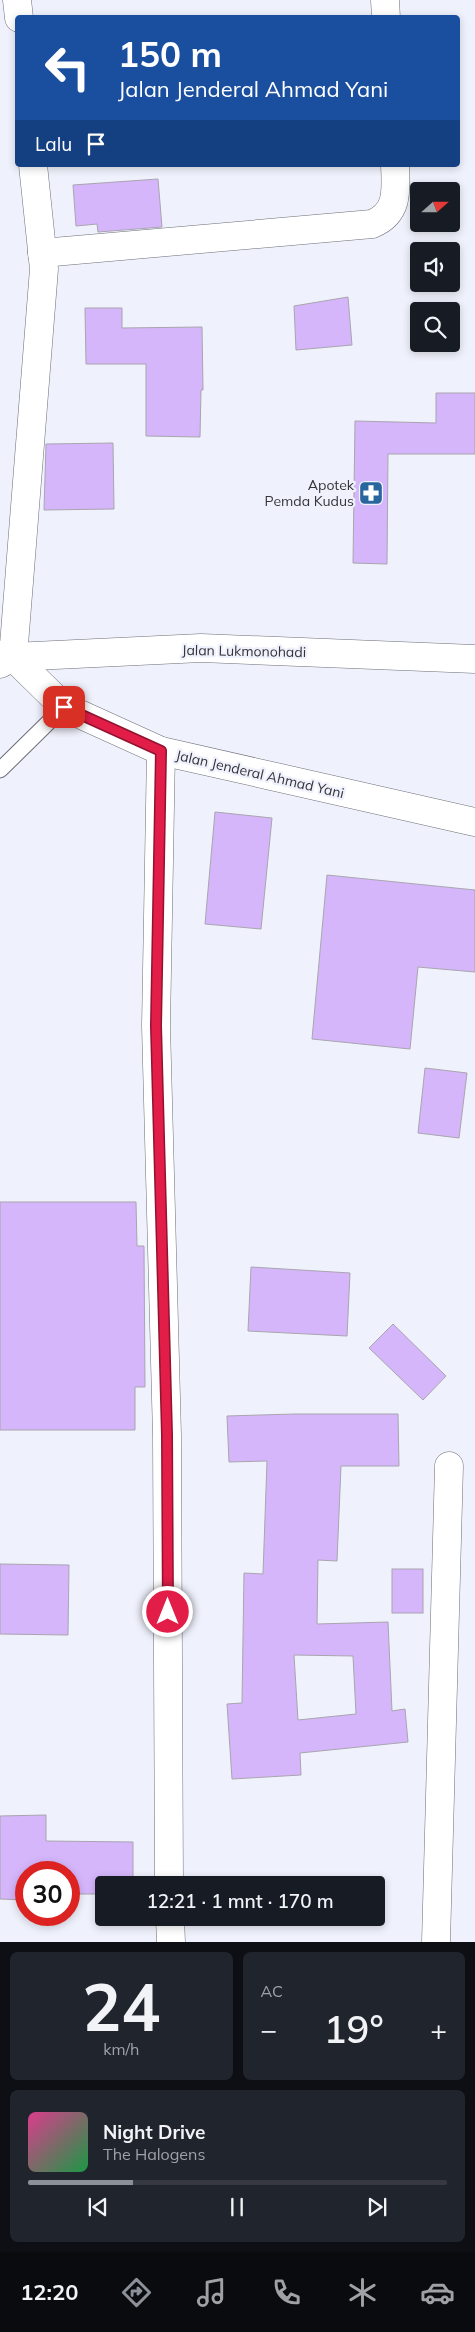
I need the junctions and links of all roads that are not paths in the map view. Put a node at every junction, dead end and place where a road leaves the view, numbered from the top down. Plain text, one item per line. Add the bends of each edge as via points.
1 (17, 0) edge
2 (385, 0) edge
3 (19, 15) edge
4 (386, 15) edge
5 (33, 167) edge
6 (395, 167) edge
7 (42, 253) junction
8 (475, 659) edge
9 (3, 662) edge
10 (64, 707) junction
11 (161, 751) junction
12 (0, 770) edge
13 (475, 822) edge
14 (449, 1466) dead end
15 (169, 1876) edge
16 (170, 1926) edge
17 (171, 1942) edge
18 (436, 1942) edge

1 - 3 street
2 - 4 street
5 - 7 street
6 - 7 street via 396,194 391,208 384,219 372,224
7 - 9 street via 44,269
8 - 9 street, Jalan Lukmonohadi via 201,648
9 - 10 street, Jalan Jenderal Ahmad Yani
10 - 11 street, Jalan Jenderal Ahmad Yani
10 - 12 lane
11 - 13 street, Jalan Jenderal Ahmad Yani
11 - 15 street via 156,1026 167,1435
14 - 18 street
16 - 17 street

